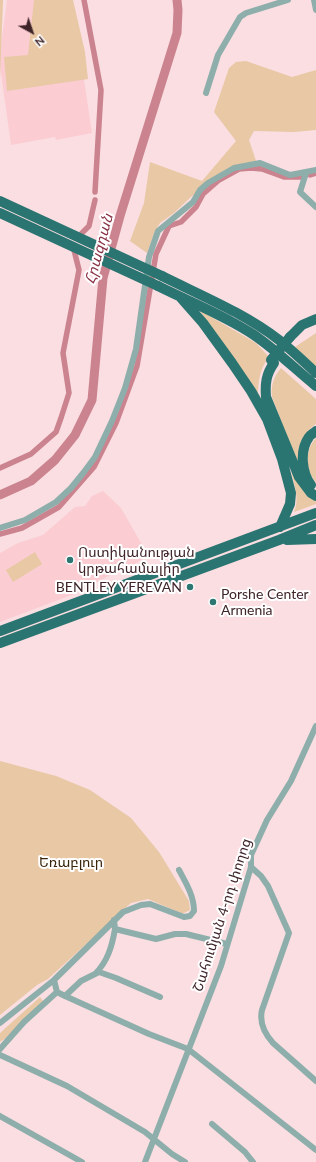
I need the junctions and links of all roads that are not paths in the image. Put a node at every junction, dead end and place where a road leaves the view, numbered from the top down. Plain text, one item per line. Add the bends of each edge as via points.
1 (288, 0) edge
2 (314, 0) edge
3 (316, 10) edge
4 (206, 93) dead end
5 (316, 170) edge
6 (306, 173) junction
7 (0, 201) edge
8 (316, 207) edge
9 (0, 213) edge
10 (181, 298) junction
11 (316, 319) edge
12 (316, 323) edge
13 (292, 339) junction
14 (273, 362) junction
15 (316, 373) edge
16 (316, 386) edge
17 (264, 412) junction
18 (316, 431) edge
19 (316, 489) edge
20 (316, 496) edge
21 (316, 513) edge
22 (316, 525) edge
23 (280, 527) junction
24 (0, 528) edge
25 (316, 539) edge
26 (279, 540) junction
27 (0, 630) edge
28 (0, 643) edge
29 (316, 726) edge
30 (251, 867) junction
31 (178, 870) dead end
32 (114, 920) junction
33 (116, 929) junction
34 (227, 944) junction
35 (95, 974) junction
36 (54, 980) junction
37 (57, 992) junction
38 (65, 996) junction
39 (160, 997) dead end
40 (0, 1023) edge
41 (0, 1049) edge
42 (188, 1049) junction
43 (0, 1055) edge
44 (316, 1081) edge
45 (0, 1116) edge
46 (212, 1124) dead end
47 (153, 1139) junction
48 (316, 1150) edge
49 (82, 1162) edge
50 (145, 1162) edge
51 (185, 1162) edge
52 (253, 1162) edge

1 - 4 street via 246,13 240,18 218,55
2 - 3 street
5 - 6 street
6 - 8 street via 300,192
6 - 24 street via 290,175 260,163 234,168 208,183 193,202 158,231 149,257 136,349 125,388 95,457 71,488 56,502 25,520
7 - 15 highway, bridge via 237,313 279,340
9 - 10 highway, bridge
10 - 16 highway via 253,335
10 - 17 highway via 203,323
11 - 13 highway via 302,325
12 - 13 highway
13 - 14 highway, bridge
14 - 17 highway via 267,366 262,379
14 - 20 highway via 266,378 266,398 299,478
17 - 23 highway via 282,459 291,493 290,504
18 - 19 highway via 309,437 303,462 308,481
21 - 23 highway
22 - 26 highway
23 - 27 highway
25 - 26 highway
26 - 28 highway
29 - 30 street, Շահումյան 4-րդ փողոց via 291,780 267,820 251,855
30 - 34 street, Շահումյան 4-րդ փողոց
30 - 44 street via 268,886 289,933 262,1010 262,1026 266,1036
31 - 32 street via 189,888 194,904 194,911 190,916 184,917 150,904 129,909
32 - 33 street
32 - 36 street
33 - 34 street via 156,939 186,934
33 - 35 street via 111,951
34 - 42 street, Շահումյան 4-րդ փողոց via 221,966
35 - 38 street
35 - 39 street via 100,972
36 - 37 street
36 - 40 street
37 - 38 street
37 - 41 street via 24,1022
38 - 42 street
42 - 47 street, Շահումյան 4-րդ փողոց
42 - 48 street
43 - 47 street via 67,1086
45 - 49 street
46 - 52 street
47 - 50 street, Շահումյան 4-րդ փողոց
47 - 51 street

